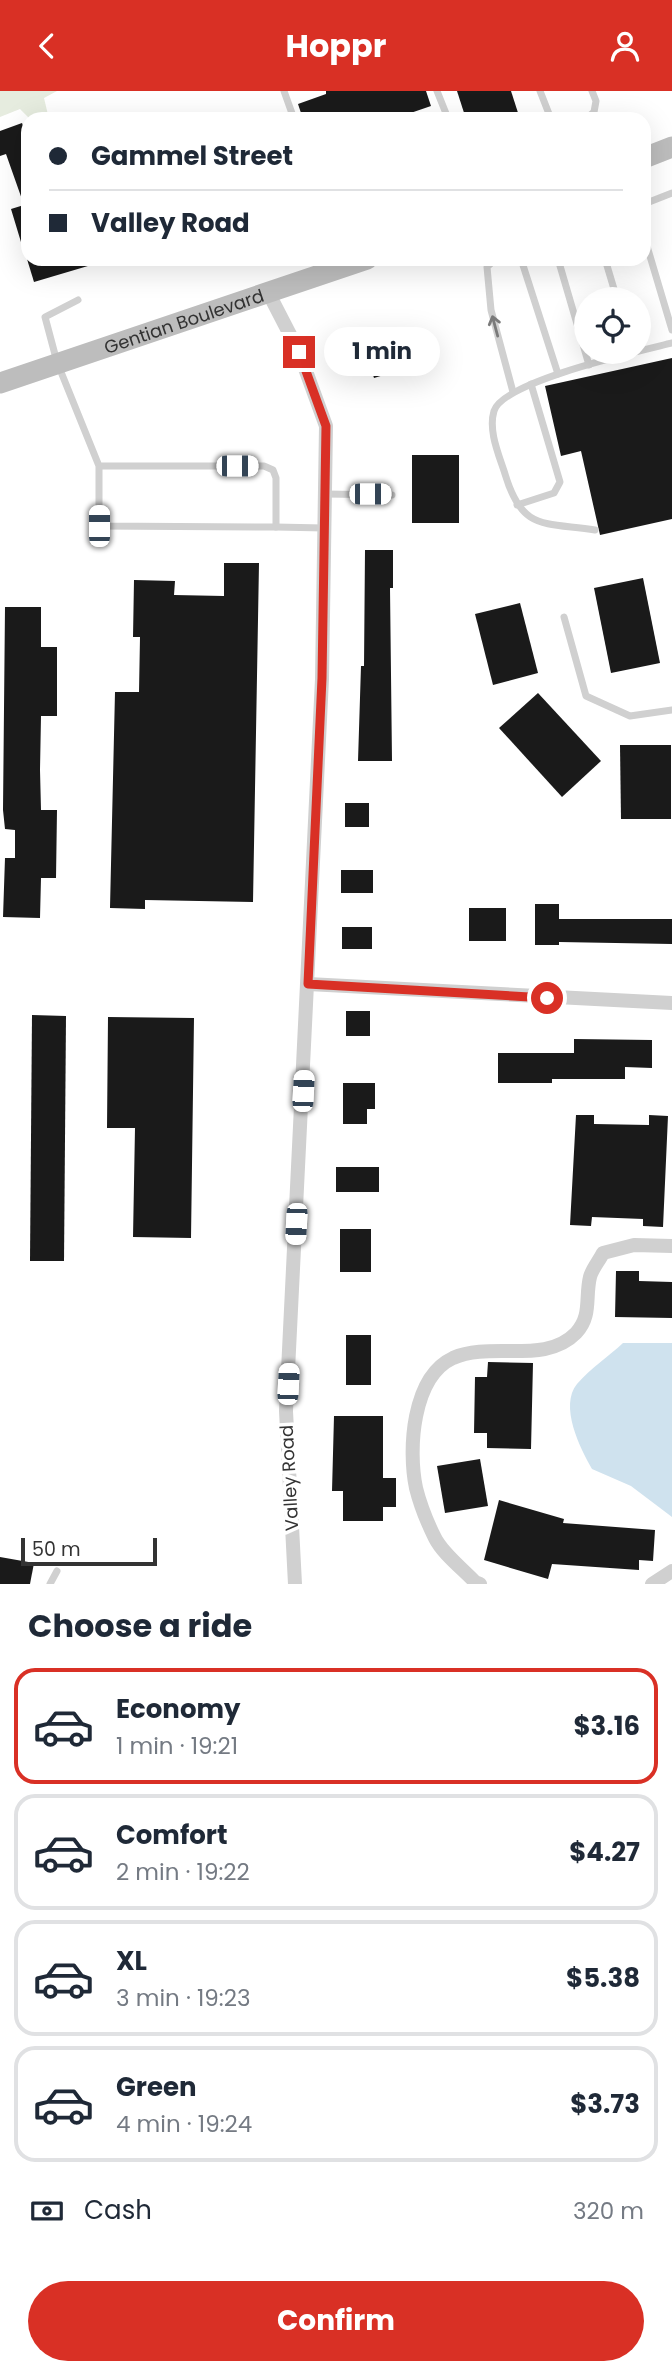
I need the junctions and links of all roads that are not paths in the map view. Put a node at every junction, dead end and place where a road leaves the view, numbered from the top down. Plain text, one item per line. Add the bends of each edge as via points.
1 (284, 91) edge
2 (437, 91) edge
3 (540, 91) edge
4 (592, 91) edge
5 (292, 112) edge
6 (446, 112) edge
7 (548, 112) edge
8 (594, 112) edge
9 (672, 147) edge
10 (651, 155) edge
11 (672, 193) edge
12 (651, 201) edge
13 (651, 260) edge
14 (344, 266) edge
15 (488, 266) edge
16 (523, 266) edge
17 (560, 266) edge
18 (607, 266) edge
19 (613, 287) edge
20 (269, 293) junction
21 (78, 300) dead end
22 (672, 330) edge
23 (672, 343) edge
24 (651, 348) edge
25 (57, 362) junction
26 (593, 364) edge
27 (589, 365) junction
28 (558, 374) junction
29 (0, 383) edge
30 (531, 384) junction
31 (513, 392) junction
32 (99, 466) junction
33 (325, 494) junction
34 (392, 495) dead end
35 (517, 505) junction
36 (276, 527) junction
37 (324, 528) junction
38 (595, 530) dead end
39 (564, 617) dead end
40 (672, 710) edge
41 (308, 984) junction
42 (672, 1003) edge
43 (672, 1246) edge
44 (57, 1571) dead end
45 (672, 1571) edge
46 (50, 1584) edge
47 (295, 1584) edge
48 (481, 1584) edge
49 (652, 1584) edge

1 - 5 lane
2 - 6 lane
3 - 7 lane
4 - 8 lane
9 - 10 main road
11 - 12 lane
13 - 22 lane
14 - 20 main road, Gentian Boulevard
31 -> 15 lane via 487,287
16 - 28 lane
17 - 27 lane
18 - 19 lane
20 - 25 main road, Gentian Boulevard
20 - 33 street, Valley Road via 299,352 326,426
21 - 25 lane via 45,317
23 - 24 lane
25 - 29 main road, Gentian Boulevard
25 - 32 lane
26 - 27 lane
27 - 28 lane
28 - 30 lane
30 - 31 lane
30 - 35 lane via 560,482 554,493
31 - 35 lane via 494,411 494,436
32 - 36 lane via 264,466 273,470 276,478
32 - 36 lane via 99,526
33 - 34 lane
33 - 37 street, Valley Road
35 - 38 lane via 524,516 541,522
36 - 37 lane
37 - 41 street, Valley Road
39 - 40 lane via 586,696 630,716
41 - 42 street
41 - 47 street, Valley Road via 286,1411
43 - 48 street via 634,1245 603,1253 590,1277 588,1311 578,1332 561,1344 538,1350 487,1350 452,1359 427,1381 412,1431 416,1488 436,1541
44 - 46 lane
45 - 49 street

